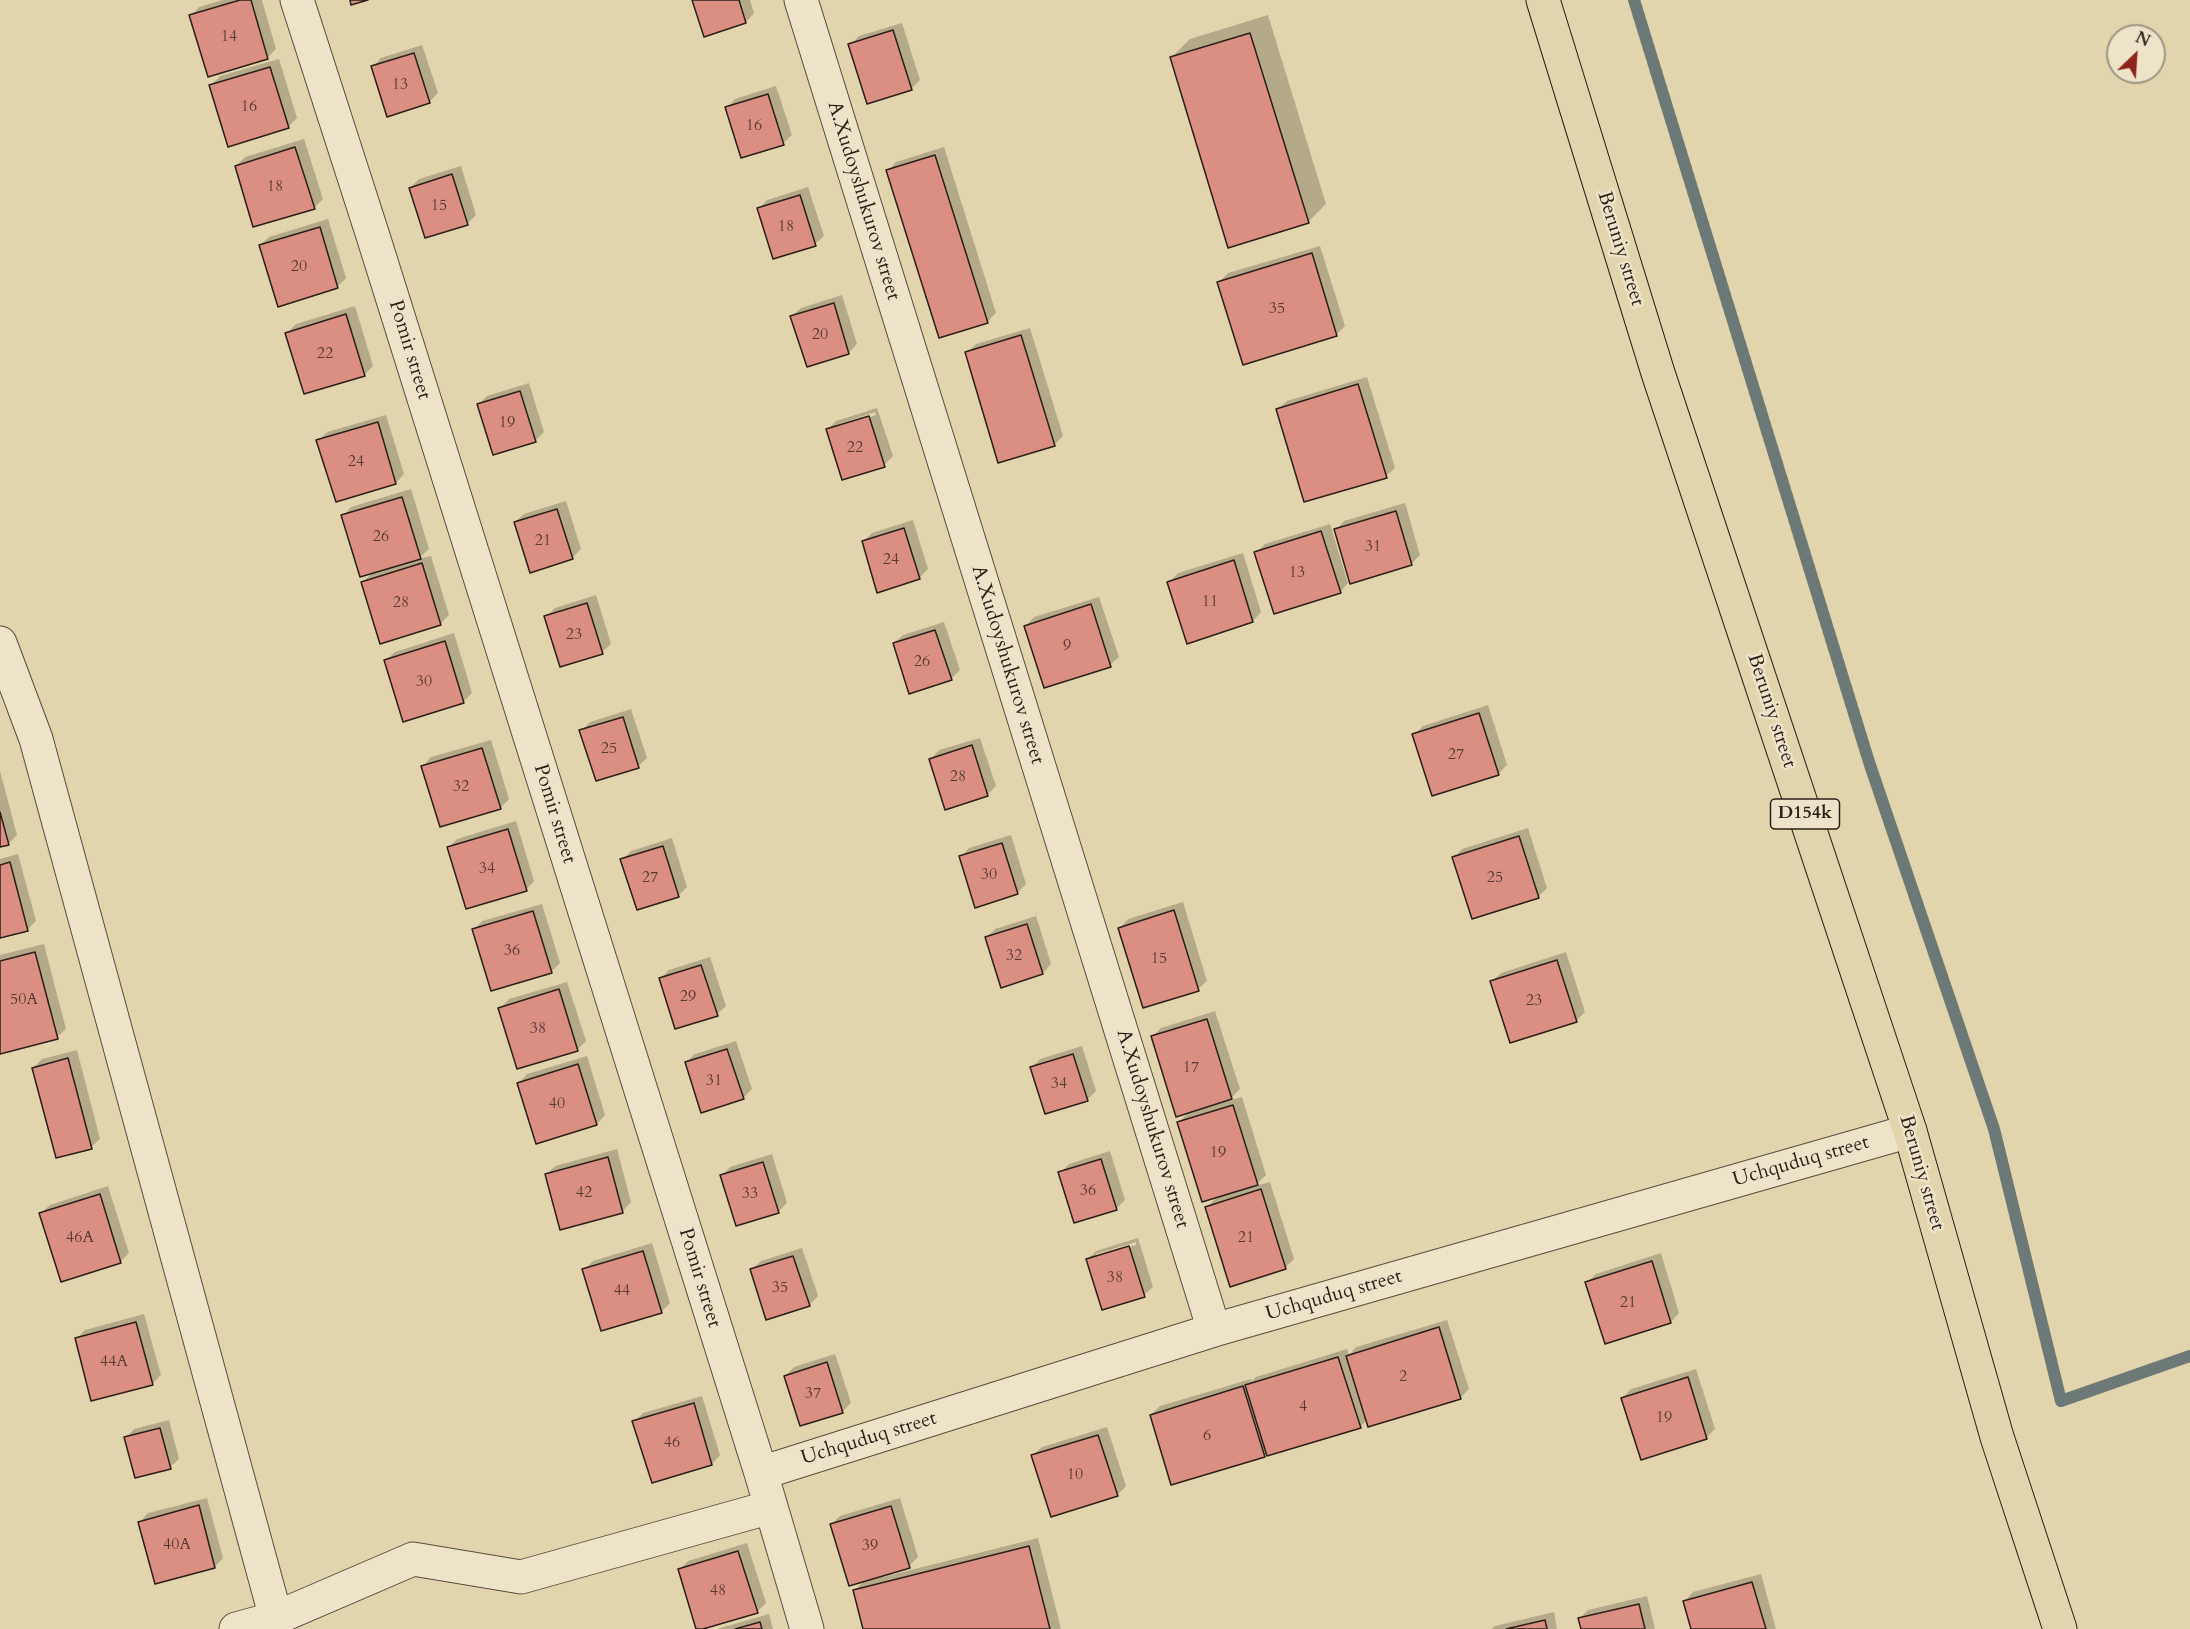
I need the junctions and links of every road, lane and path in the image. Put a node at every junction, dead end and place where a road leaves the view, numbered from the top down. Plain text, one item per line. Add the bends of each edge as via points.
1 (297, 0) edge
2 (801, 0) edge
3 (1543, 0) edge
4 (0, 643) edge
5 (1910, 1131) junction
6 (1214, 1330) junction
7 (761, 1473) junction
8 (771, 1507) junction
9 (276, 1618) junction
10 (236, 1629) edge
11 (807, 1629) edge
12 (2060, 1629) edge

1 - 7 street, Pomir street
2 - 6 street, A.Xudoyshukurov street
3 - 5 main road, Beruniy street / D154k via 1658,373
4 - 9 street via 36,740
5 - 6 street, Uchquduq street
5 - 12 main road, Beruniy street / D154k via 1997,1437
6 - 7 street, Uchquduq street
7 - 8 street, Pomir street
8 - 9 street via 521,1577 413,1559
8 - 11 street, Pomir street
9 - 10 street

